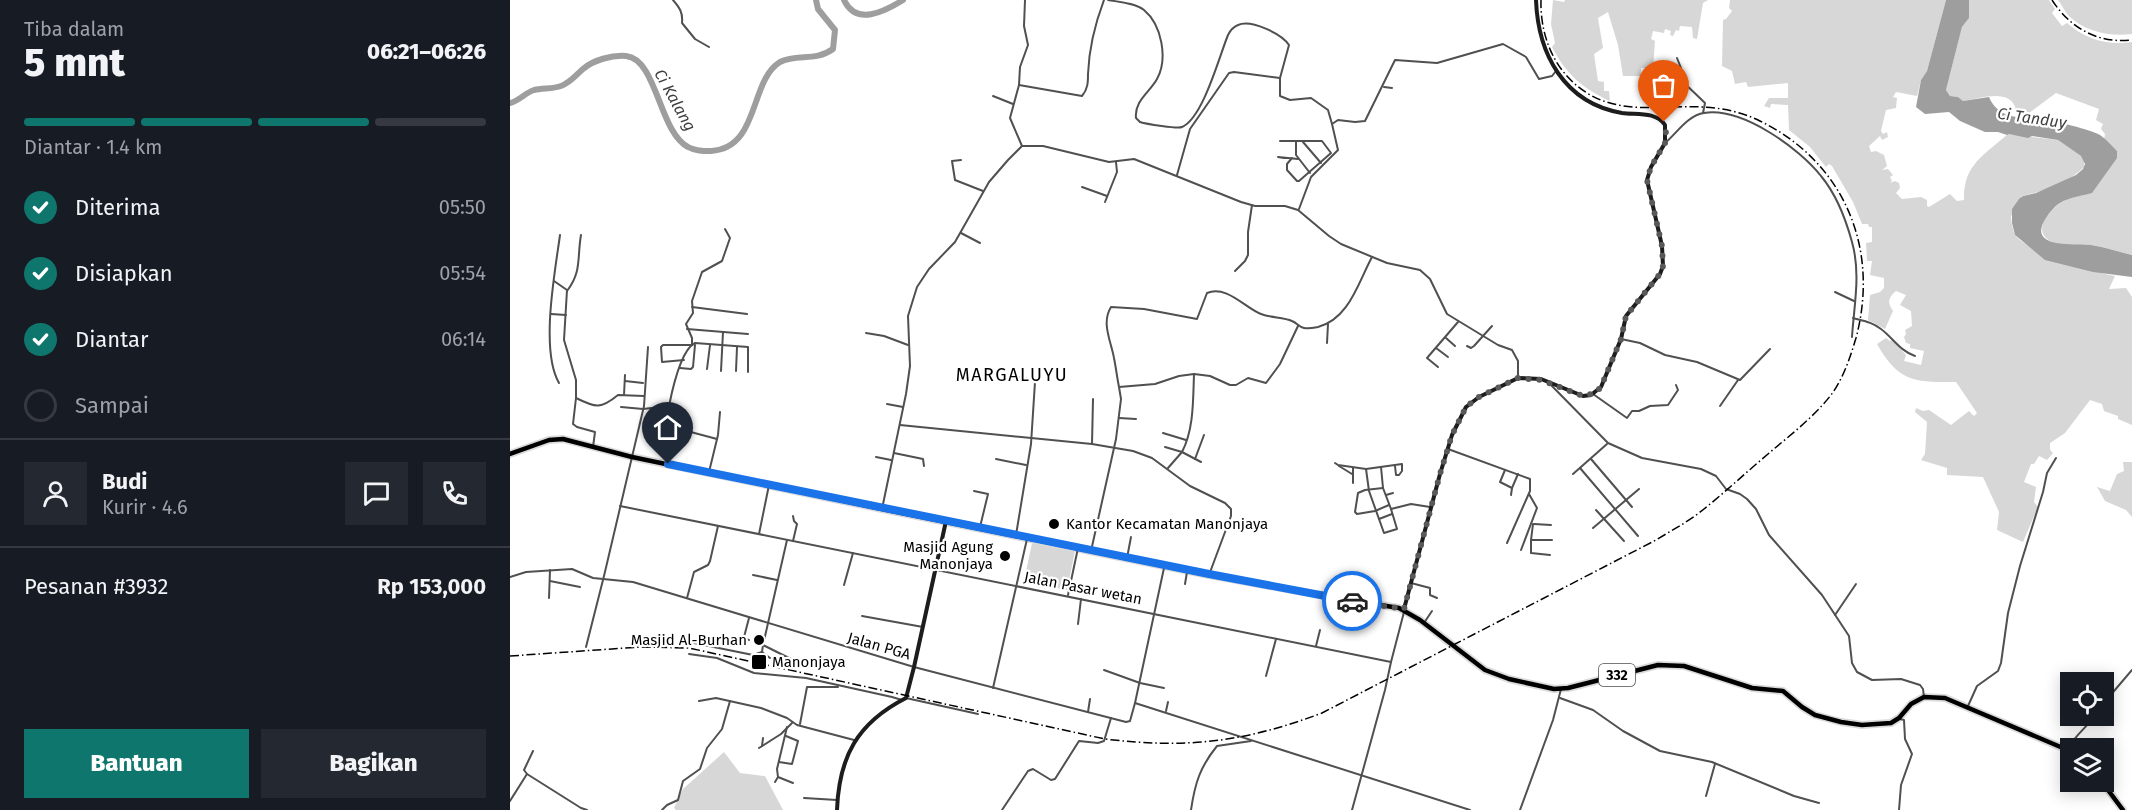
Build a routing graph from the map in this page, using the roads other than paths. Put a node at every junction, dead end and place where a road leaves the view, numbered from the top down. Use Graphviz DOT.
graph roads {
  1 [pos="673,0"];
  2 [pos="1025,0"];
  3 [pos="1106,0"];
  4 [pos="1536,0"];
  5 [pos="709,47"];
  6 [pos="1677,58"];
  7 [pos="1556,71"];
  8 [pos="1280,78"];
  9 [pos="1019,85"];
  10 [pos="1383,87"];
  11 [pos="1392,88"];
  12 [pos="993,96"];
  13 [pos="1013,104"];
  14 [pos="1703,113"];
  15 [pos="1187,124"];
  16 [pos="1332,124"];
  17 [pos="1190,129"];
  18 [pos="1280,141"];
  19 [pos="1296,141"];
  20 [pos="1302,141"];
  21 [pos="1665,143"];
  22 [pos="1022,146"];
  23 [pos="1284,158"];
  24 [pos="1292,158"];
  25 [pos="1298,159"];
  26 [pos="961,160"];
  27 [pos="1116,162"];
  28 [pos="1321,163"];
  29 [pos="1310,172"];
  30 [pos="1177,175"];
  31 [pos="1311,177"];
  32 [pos="1082,187"];
  33 [pos="983,191"];
  34 [pos="1107,196"];
  35 [pos="1105,202"];
  36 [pos="1252,205"];
  37 [pos="1298,210"];
  38 [pos="725,229"];
  39 [pos="961,233"];
  40 [pos="560,234"];
  41 [pos="581,235"];
  42 [pos="980,243"];
  43 [pos="1372,257"];
  44 [pos="1235,271"];
  45 [pos="554,281"];
  46 [pos="567,291"];
  47 [pos="1835,292"];
  48 [pos="1855,301"];
  49 [pos="692,307"];
  50 [pos="551,314"];
  51 [pos="747,314"];
  52 [pos="566,315"];
  53 [pos="1853,318"];
  54 [pos="1458,322"];
  55 [pos="1329,324"];
  56 [pos="1298,325"];
  57 [pos="1492,326"];
  58 [pos="687,329"];
  59 [pos="723,332"];
  60 [pos="866,333"];
  61 [pos="748,334"];
  62 [pos="1482,336"];
  63 [pos="1852,337"];
  64 [pos="1446,338"];
  65 [pos="1621,339"];
  66 [pos="1327,343"];
  67 [pos="693,344"];
  68 [pos="710,344"];
  69 [pos="722,345"];
  70 [pos="908,345"];
  71 [pos="1455,345"];
  72 [pos="737,346"];
  73 [pos="1467,346"];
  74 [pos="648,347"];
  75 [pos="1436,348"];
  76 [pos="1770,349"];
  77 [pos="1915,356"];
  78 [pos="1448,357"];
  79 [pos="684,360"];
  80 [pos="1438,367"];
  81 [pos="680,368"];
  82 [pos="707,369"];
  83 [pos="721,371"];
  84 [pos="736,371"];
  85 [pos="748,372"];
  86 [pos="1194,374"];
  87 [pos="625,375"];
  88 [pos="1019,377"];
  89 [pos="1518,378"];
  90 [pos="1738,380"];
  91 [pos="625,381"];
  92 [pos="559,383"];
  93 [pos="644,383"];
  94 [pos="1549,383"];
  95 [pos="1676,385"];
  96 [pos="1119,387"];
  97 [pos="1593,394"];
  98 [pos="624,395"];
  99 [pos="645,396"];
  100 [pos="576,398"];
  101 [pos="1093,399"];
  102 [pos="887,404"];
  103 [pos="669,406"];
  104 [pos="1719,406"];
  105 [pos="621,407"];
  106 [pos="903,407"];
  107 [pos="643,409"];
  108 [pos="720,412"];
  109 [pos="1119,418"];
  110 [pos="1136,419"];
  111 [pos="899,424"];
  112 [pos="1163,433"];
  113 [pos="1204,435"];
  114 [pos="1031,437"];
  115 [pos="717,439"];
  116 [pos="1186,440"];
  117 [pos="1608,443"];
  118 [pos="1092,444"];
  119 [pos="593,447"];
  120 [pos="1113,447"];
  121 [pos="1165,447"];
  122 [pos="1448,449"];
  123 [pos="894,453"];
  124 [pos="1182,453"];
  125 [pos="510,454"];
  126 [pos="632,457"];
  127 [pos="876,457"];
  128 [pos="2056,458"];
  129 [pos="996,459"];
  130 [pos="1195,459"];
  131 [pos="1591,459"];
  132 [pos="892,461"];
  133 [pos="1201,462"];
  134 [pos="1027,465"];
  135 [pos="924,466"];
  136 [pos="1395,466"];
  137 [pos="1381,467"];
  138 [pos="1168,468"];
  139 [pos="1353,468"];
  140 [pos="1580,468"];
  141 [pos="1366,469"];
  142 [pos="1505,470"];
  143 [pos="709,472"];
  144 [pos="1352,474"];
  145 [pos="1518,474"];
  146 [pos="1573,474"];
  147 [pos="1353,483"];
  148 [pos="769,485"];
  149 [pos="1383,488"];
  150 [pos="1512,488"];
  151 [pos="1639,489"];
  152 [pos="974,491"];
  153 [pos="1369,491"];
  154 [pos="1393,493"];
  155 [pos="1529,494"];
  156 [pos="1386,495"];
  157 [pos="1511,495"];
  158 [pos="1626,500"];
  159 [pos="1389,505"];
  160 [pos="620,506"];
  161 [pos="1431,507"];
  162 [pos="1632,507"];
  163 [pos="882,509"];
  164 [pos="1391,509"];
  165 [pos="1615,509"];
  166 [pos="1596,510"];
  167 [pos="1375,511"];
  168 [pos="1392,514"];
  169 [pos="793,516"];
  170 [pos="1378,519"];
  171 [pos="1604,519"];
  172 [pos="946,521"];
  173 [pos="1532,524"];
  174 [pos="1551,525"];
  175 [pos="718,526"];
  176 [pos="980,527"];
  177 [pos="1593,528"];
  178 [pos="759,534"];
  179 [pos="1016,535"];
  180 [pos="1638,536"];
  181 [pos="1028,537"];
  182 [pos="1131,537"];
  183 [pos="786,540"];
  184 [pos="1531,540"];
  185 [pos="1552,540"];
  186 [pos="793,541"];
  187 [pos="1624,541"];
  188 [pos="1507,543"];
  189 [pos="1078,548"];
  190 [pos="1521,549"];
  191 [pos="1091,551"];
  192 [pos="853,554"];
  193 [pos="1550,555"];
  194 [pos="1127,558"];
  195 [pos="1165,565"];
  196 [pos="1188,569"];
  197 [pos="550,570"];
  198 [pos="935,570"];
  199 [pos="1209,574"];
  200 [pos="753,575"];
  201 [pos="510,577"];
  202 [pos="605,579"];
  203 [pos="778,580"];
  204 [pos="550,581"];
  205 [pos="1411,583"];
  206 [pos="1185,584"];
  207 [pos="1856,584"];
  208 [pos="844,585"];
  209 [pos="580,586"];
  210 [pos="1017,586"];
  211 [pos="1068,595"];
  212 [pos="549,598"];
  213 [pos="687,598"];
  214 [pos="1437,598"];
  215 [pos="1081,599"];
  216 [pos="1404,609"];
  217 [pos="1432,611"];
  218 [pos="1154,613"];
  219 [pos="862,615"];
  220 [pos="1835,615"];
  221 [pos="749,618"];
  222 [pos="1424,623"];
  223 [pos="768,624"];
  224 [pos="1078,624"];
  225 [pos="923,627"];
  226 [pos="1320,630"];
  227 [pos="1276,639"];
  228 [pos="749,640"];
  229 [pos="689,642"];
  230 [pos="764,645"];
  231 [pos="1316,646"];
  232 [pos="586,647"];
  233 [pos="762,652"];
  234 [pos="688,654"];
  235 [pos="770,658"];
  236 [pos="1391,662"];
  237 [pos="915,667"];
  238 [pos="813,668"];
  239 [pos="1104,670"];
  240 [pos="2132,670"];
  241 [pos="1266,676"];
  242 [pos="1140,683"];
  243 [pos="841,686"];
  244 [pos="993,688"];
  245 [pos="1164,688"];
  246 [pos="1561,689"];
  247 [pos="2114,692"];
  248 [pos="1924,697"];
  249 [pos="1560,698"];
  250 [pos="904,699"];
  251 [pos="1090,699"];
  252 [pos="699,701"];
  253 [pos="730,701"];
  254 [pos="1168,702"];
  255 [pos="1135,703"];
  256 [pos="1968,706"];
  257 [pos="1088,712"];
  258 [pos="1165,712"];
  259 [pos="978,714"];
  260 [pos="1111,718"];
  261 [pos="1899,718"];
  262 [pos="792,723"];
  263 [pos="800,726"];
  264 [pos="2087,726"];
  265 [pos="787,727"];
  266 [pos="786,736"];
  267 [pos="763,738"];
  268 [pos="2075,738"];
  269 [pos="854,740"];
  270 [pos="1253,740"];
  271 [pos="2060,747"];
  272 [pos="533,751"];
  273 [pos="779,762"];
  274 [pos="1715,764"];
  275 [pos="527,774"];
  276 [pos="1362,775"];
  277 [pos="778,777"];
  278 [pos="775,782"];
  279 [pos="793,783"];
  280 [pos="2110,792"];
  281 [pos="1706,796"];
  282 [pos="804,798"];
  283 [pos="837,800"];
  284 [pos="510,801"];
  285 [pos="1819,802"];
  286 [pos="587,810"];
  287 [pos="662,810"];
  288 [pos="837,810"];
  289 [pos="1002,810"];
  290 [pos="1191,810"];
  291 [pos="1352,810"];
  292 [pos="1470,810"];
  293 [pos="1520,810"];
  294 [pos="1899,810"];
  295 [pos="2123,810"];
  1 -- 5 [label="street"];
  2 -- 9 [label="street"];
  3 -- 9 [label="street"];
  3 -- 15 [label="street"];
  4 -- 7 [label="street"];
  6 -- 14 [label="street"];
  7 -- 10 [label="street"];
  7 -- 21 [label="street"];
  8 -- 15 [label="street"];
  8 -- 16 [label="street"];
  8 -- 17 [label="street"];
  9 -- 13 [label="street"];
  10 -- 11 [label="street"];
  10 -- 16 [label="street"];
  12 -- 13 [label="street"];
  13 -- 22 [label="street"];
  14 -- 21 [label="street"];
  14 -- 48 [label="street"];
  15 -- 17 [label="street"];
  16 -- 31 [label="street"];
  17 -- 30 [label="street"];
  18 -- 19 [label="street"];
  19 -- 20 [label="street"];
  19 -- 25 [label="street"];
  20 -- 28 [label="street"];
  20 -- 28 [label="street"];
  21 -- 65 [label="street"];
  22 -- 27 [label="street"];
  22 -- 33 [label="street"];
  23 -- 24 [label="street"];
  24 -- 25 [label="street"];
  24 -- 29 [label="street"];
  25 -- 29 [label="street"];
  26 -- 33 [label="street"];
  27 -- 30 [label="street"];
  27 -- 34 [label="street"];
  28 -- 29 [label="street"];
  29 -- 31 [label="street"];
  30 -- 36 [label="street"];
  31 -- 37 [label="street"];
  32 -- 34 [label="street"];
  33 -- 39 [label="street"];
  34 -- 35 [label="street"];
  36 -- 37 [label="street"];
  36 -- 44 [label="street"];
  37 -- 43 [label="street"];
  38 -- 49 [label="street"];
  39 -- 42 [label="street"];
  39 -- 70 [label="street"];
  40 -- 45 [label="street"];
  41 -- 46 [label="street"];
  43 -- 54 [label="street"];
  43 -- 55 [label="street"];
  45 -- 46 [label="street"];
  45 -- 50 [label="street"];
  46 -- 52 [label="street"];
  47 -- 48 [label="street"];
  48 -- 53 [label="street"];
  49 -- 51 [label="street"];
  49 -- 58 [label="street"];
  50 -- 52 [label="street"];
  50 -- 92 [label="street"];
  52 -- 100 [label="street"];
  53 -- 63 [label="street"];
  53 -- 77 [label="street"];
  54 -- 62 [label="street"];
  54 -- 64 [label="street"];
  55 -- 56 [label="street"];
  55 -- 66 [label="street"];
  56 -- 86 [label="street"];
  56 -- 96 [label="street"];
  57 -- 62 [label="street"];
  58 -- 59 [label="street"];
  58 -- 67 [label="street"];
  59 -- 61 [label="street"];
  59 -- 69 [label="street"];
  60 -- 70 [label="street"];
  62 -- 73 [label="street"];
  62 -- 89 [label="street"];
  64 -- 71 [label="street"];
  64 -- 75 [label="street"];
  65 -- 90 [label="street"];
  65 -- 97 [label="street"];
  67 -- 68 [label="street"];
  67 -- 79 [label="street"];
  67 -- 79 [label="street"];
  67 -- 81 [label="street"];
  68 -- 69 [label="street"];
  68 -- 82 [label="street"];
  69 -- 72 [label="street"];
  69 -- 83 [label="street"];
  70 -- 106 [label="street"];
  72 -- 84 [label="street"];
  72 -- 85 [label="street"];
  74 -- 93 [label="street"];
  75 -- 78 [label="street"];
  75 -- 80 [label="street"];
  76 -- 90 [label="street"];
  79 -- 81 [label="street"];
  81 -- 103 [label="street"];
  86 -- 96 [label="street"];
  86 -- 116 [label="street"];
  87 -- 91 [label="street"];
  88 -- 114 [label="street"];
  89 -- 94 [label="street"];
  89 -- 122 [label="street"];
  90 -- 104 [label="street"];
  91 -- 93 [label="street"];
  91 -- 98 [label="street"];
  93 -- 99 [label="street"];
  94 -- 97 [label="street"];
  94 -- 117 [label="street"];
  95 -- 97 [label="street"];
  96 -- 109 [label="street"];
  98 -- 99 [label="street"];
  98 -- 100 [label="street"];
  99 -- 107 [label="street"];
  100 -- 119 [label="street"];
  101 -- 118 [label="street"];
  102 -- 106 [label="street"];
  103 -- 107 [label="street"];
  103 -- 115 [label="street"];
  105 -- 107 [label="street"];
  106 -- 111 [label="street"];
  107 -- 126 [label="street"];
  108 -- 115 [label="street"];
  109 -- 110 [label="street"];
  109 -- 120 [label="street"];
  111 -- 114 [label="street"];
  111 -- 123 [label="street"];
  112 -- 116 [label="street"];
  113 -- 130 [label="street"];
  114 -- 118 [label="street"];
  114 -- 134 [label="street"];
  115 -- 143 [label="street"];
  116 -- 124 [label="street"];
  117 -- 131 [label="street"];
  117 -- 220 [label="street"];
  118 -- 120 [label="street"];
  119 -- 125 [label="main road"];
  119 -- 126 [label="main road"];
  120 -- 138 [label="street"];
  120 -- 191 [label="street"];
  121 -- 124 [label="street"];
  122 -- 142 [label="street"];
  122 -- 161 [label="street"];
  123 -- 132 [label="street"];
  123 -- 135 [label="street"];
  124 -- 130 [label="street"];
  124 -- 138 [label="street"];
  126 -- 143 [label="main road"];
  126 -- 160 [label="street"];
  127 -- 132 [label="street"];
  128 -- 256 [label="street"];
  129 -- 134 [label="street"];
  130 -- 133 [label="street"];
  131 -- 140 [label="street"];
  131 -- 158 [label="street"];
  132 -- 163 [label="street"];
  134 -- 179 [label="street"];
  136 -- 137 [label="street"];
  137 -- 141 [label="street"];
  137 -- 149 [label="street"];
  138 -- 199 [label="street"];
  139 -- 141 [label="street"];
  139 -- 144 [label="street"];
  139 -- 144 [label="street"];
  140 -- 146 [label="street"];
  140 -- 165 [label="street"];
  141 -- 153 [label="street"];
  142 -- 145 [label="street"];
  142 -- 150 [label="street"];
  143 -- 148 [label="main road"];
  144 -- 147 [label="street"];
  145 -- 150 [label="street"];
  145 -- 155 [label="street"];
  148 -- 163 [label="main road"];
  148 -- 178 [label="street"];
  149 -- 153 [label="street"];
  149 -- 156 [label="street"];
  150 -- 157 [label="street"];
  151 -- 158 [label="street"];
  152 -- 176 [label="street"];
  153 -- 167 [label="street"];
  153 -- 167 [label="street"];
  154 -- 156 [label="street"];
  155 -- 173 [label="street"];
  155 -- 188 [label="street"];
  156 -- 159 [label="street"];
  158 -- 162 [label="street"];
  158 -- 165 [label="street"];
  159 -- 164 [label="street"];
  159 -- 167 [label="street"];
  160 -- 175 [label="street, Jalan Pasar wetan"];
  160 -- 202 [label="street"];
  161 -- 164 [label="street"];
  161 -- 205 [label="street"];
  163 -- 172 [label="main road"];
  164 -- 168 [label="street"];
  165 -- 171 [label="street"];
  165 -- 180 [label="street"];
  166 -- 171 [label="street"];
  167 -- 170 [label="street"];
  168 -- 170 [label="street"];
  168 -- 170 [label="street"];
  169 -- 186 [label="street"];
  171 -- 177 [label="street"];
  171 -- 187 [label="street"];
  172 -- 176 [label="main road"];
  172 -- 198 [label="street"];
  173 -- 174 [label="street"];
  173 -- 184 [label="street"];
  173 -- 190 [label="street"];
  175 -- 178 [label="street, Jalan Pasar wetan"];
  175 -- 213 [label="street"];
  176 -- 179 [label="main road"];
  178 -- 183 [label="street, Jalan Pasar wetan"];
  179 -- 181 [label="main road"];
  181 -- 189 [label="main road"];
  181 -- 210 [label="street"];
  182 -- 194 [label="street"];
  183 -- 186 [label="street, Jalan Pasar wetan"];
  183 -- 203 [label="street"];
  184 -- 185 [label="street"];
  184 -- 193 [label="street"];
  186 -- 192 [label="street, Jalan Pasar wetan"];
  189 -- 191 [label="main road"];
  189 -- 211 [label="street"];
  191 -- 194 [label="main road"];
  192 -- 198 [label="street, Jalan Pasar wetan"];
  192 -- 208 [label="street"];
  194 -- 195 [label="main road"];
  195 -- 196 [label="main road"];
  195 -- 218 [label="street"];
  196 -- 199 [label="main road"];
  196 -- 206 [label="street"];
  197 -- 201 [label="street, Jalan PGA"];
  197 -- 202 [label="street, Jalan PGA"];
  197 -- 204 [label="street"];
  198 -- 210 [label="street, Jalan Pasar wetan"];
  198 -- 225 [label="street"];
  199 -- 216 [label="main road"];
  200 -- 203 [label="street"];
  202 -- 213 [label="street, Jalan PGA"];
  202 -- 232 [label="street"];
  203 -- 223 [label="street"];
  204 -- 209 [label="street"];
  204 -- 212 [label="street"];
  205 -- 214 [label="street"];
  205 -- 216 [label="street"];
  207 -- 220 [label="street"];
  210 -- 211 [label="street, Jalan Pasar wetan"];
  210 -- 244 [label="street"];
  211 -- 215 [label="street, Jalan Pasar wetan"];
  213 -- 221 [label="street, Jalan PGA"];
  215 -- 218 [label="street, Jalan Pasar wetan"];
  215 -- 224 [label="street"];
  216 -- 222 [label="main road, 332"];
  216 -- 236 [label="street"];
  217 -- 222 [label="street"];
  218 -- 227 [label="street, Jalan Pasar wetan"];
  218 -- 242 [label="street"];
  219 -- 225 [label="street"];
  220 -- 248 [label="street"];
  221 -- 223 [label="street, Jalan PGA"];
  221 -- 228 [label="street"];
  222 -- 246 [label="main road, 332"];
  223 -- 230 [label="street"];
  223 -- 237 [label="street, Jalan PGA"];
  225 -- 237 [label="street"];
  226 -- 231 [label="street"];
  227 -- 231 [label="street, Jalan Pasar wetan"];
  227 -- 241 [label="street"];
  229 -- 233 [label="street"];
  230 -- 233 [label="street"];
  230 -- 238 [label="street"];
  231 -- 236 [label="street, Jalan Pasar wetan"];
  233 -- 235 [label="street"];
  234 -- 243 [label="street"];
  236 -- 276 [label="street"];
  237 -- 244 [label="street, Jalan PGA"];
  237 -- 250 [label="street"];
  239 -- 242 [label="street"];
  240 -- 247 [label="street"];
  242 -- 245 [label="street"];
  242 -- 255 [label="street"];
  243 -- 250 [label="street"];
  243 -- 263 [label="street"];
  244 -- 257 [label="street, Jalan PGA"];
  246 -- 249 [label="street"];
  246 -- 261 [label="main road, 332"];
  248 -- 256 [label="main road"];
  248 -- 261 [label="main road, 332"];
  249 -- 274 [label="street"];
  249 -- 293 [label="street"];
  250 -- 259 [label="street"];
  250 -- 269 [label="street"];
  251 -- 257 [label="street"];
  252 -- 253 [label="street"];
  253 -- 262 [label="street"];
  253 -- 287 [label="street"];
  254 -- 258 [label="street"];
  255 -- 258 [label="street"];
  255 -- 260 [label="street"];
  256 -- 271 [label="main road"];
  257 -- 260 [label="street, Jalan PGA"];
  258 -- 270 [label="street"];
  260 -- 289 [label="street"];
  261 -- 294 [label="street"];
  262 -- 263 [label="street"];
  262 -- 265 [label="street"];
  263 -- 269 [label="street"];
  264 -- 268 [label="street"];
  265 -- 266 [label="street"];
  265 -- 267 [label="street"];
  266 -- 273 [label="street"];
  266 -- 273 [label="street"];
  269 -- 283 [label="street"];
  270 -- 276 [label="street"];
  270 -- 290 [label="street"];
  272 -- 275 [label="street"];
  273 -- 277 [label="street"];
  274 -- 281 [label="street"];
  274 -- 285 [label="street"];
  275 -- 284 [label="street"];
  275 -- 286 [label="street"];
  276 -- 291 [label="street"];
  276 -- 292 [label="street"];
  277 -- 278 [label="street"];
  277 -- 279 [label="street"];
  280 -- 295 [label="main road"];
  282 -- 283 [label="street"];
  283 -- 288 [label="street"];
}
